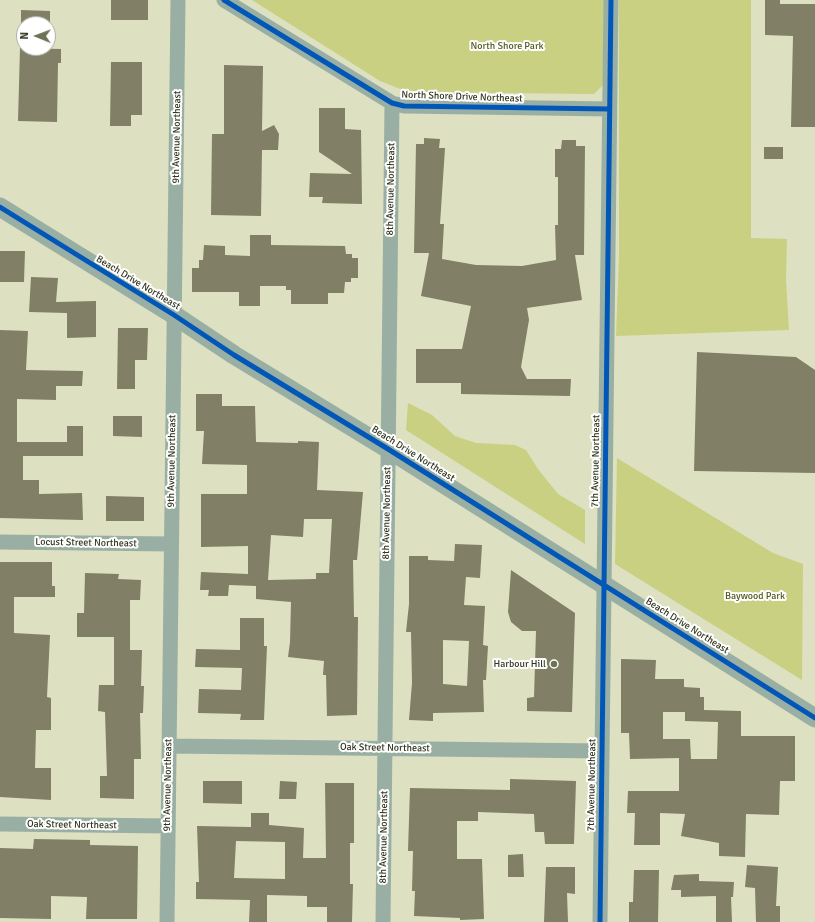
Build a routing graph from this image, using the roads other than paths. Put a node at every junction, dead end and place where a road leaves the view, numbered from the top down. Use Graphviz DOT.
graph roads {
  1 [pos="178,0"];
  2 [pos="224,0"];
  3 [pos="611,0"];
  4 [pos="392,103"];
  5 [pos="609,109"];
  6 [pos="0,207"];
  7 [pos="174,316"];
  8 [pos="388,449"];
  9 [pos="0,542"];
  10 [pos="172,544"];
  11 [pos="604,585"];
  12 [pos="815,718"];
  13 [pos="169,746"];
  14 [pos="385,748"];
  15 [pos="602,750"];
  16 [pos="0,824"];
  17 [pos="168,826"];
  18 [pos="167,922"];
  19 [pos="383,922"];
  20 [pos="600,922"];
  1 -- 7 [label="street, 9th Avenue Northeast"];
  2 -- 4 [label="street, North Shore Drive Northeast"];
  3 -- 5 [label="street, 7th Avenue Northeast"];
  4 -- 5 [label="street, North Shore Drive Northeast"];
  4 -- 8 [label="street, 8th Avenue Northeast"];
  5 -- 11 [label="street, 7th Avenue Northeast"];
  6 -- 7 [label="street, Beach Drive Northeast"];
  7 -- 8 [label="street, Beach Drive Northeast"];
  7 -- 10 [label="street, 9th Avenue Northeast"];
  8 -- 11 [label="street, Beach Drive Northeast"];
  8 -- 14 [label="street, 8th Avenue Northeast"];
  9 -- 10 [label="street, Locust Street Northeast"];
  10 -- 13 [label="street, 9th Avenue Northeast"];
  11 -- 12 [label="street, Beach Drive Northeast"];
  11 -- 15 [label="street, 7th Avenue Northeast"];
  13 -- 14 [label="street, Oak Street Northeast"];
  13 -- 17 [label="street, 9th Avenue Northeast"];
  14 -- 15 [label="street, Oak Street Northeast"];
  14 -- 19 [label="street, 8th Avenue Northeast"];
  15 -- 20 [label="street, 7th Avenue Northeast"];
  16 -- 17 [label="street, Oak Street Northeast"];
  17 -- 18 [label="street, 9th Avenue Northeast"];
}
